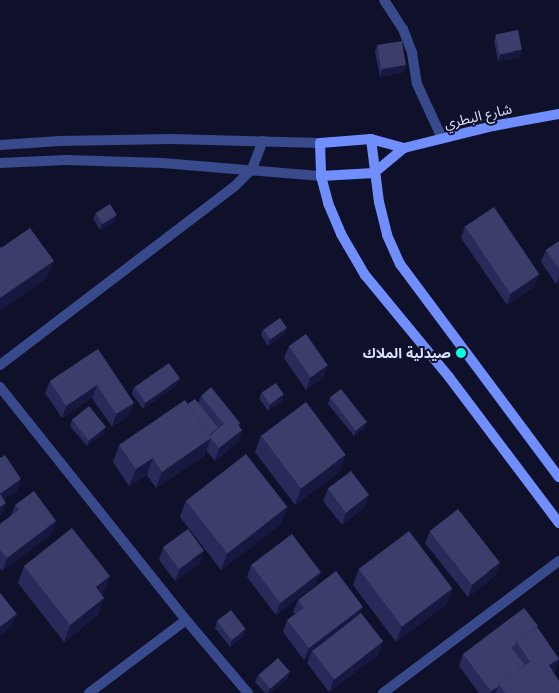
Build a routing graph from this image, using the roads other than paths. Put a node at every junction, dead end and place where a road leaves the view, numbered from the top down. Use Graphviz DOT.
graph roads {
  1 [pos="384,0"];
  2 [pos="559,114"];
  3 [pos="442,138"];
  4 [pos="371,139"];
  5 [pos="263,141"];
  6 [pos="320,143"];
  7 [pos="0,145"];
  8 [pos="404,148"];
  9 [pos="0,163"];
  10 [pos="252,169"];
  11 [pos="374,173"];
  12 [pos="321,176"];
  13 [pos="0,365"];
  14 [pos="0,388"];
  15 [pos="559,477"];
  16 [pos="559,523"];
  17 [pos="559,561"];
  18 [pos="186,620"];
  19 [pos="89,693"];
  20 [pos="248,693"];
  21 [pos="383,693"];
  1 -- 3 [label="street"];
  2 -- 3 [label="main road, شارع البطري"];
  3 -- 8 [label="main road, شارع البطري"];
  4 -- 6 [label="main road"];
  4 -- 8 [label="main road"];
  4 -- 11 [label="main road"];
  5 -- 6 [label="street"];
  5 -- 7 [label="street"];
  5 -- 10 [label="street"];
  6 -- 12 [label="main road"];
  8 -- 11 [label="main road"];
  9 -- 10 [label="street"];
  10 -- 12 [label="street"];
  10 -- 13 [label="street"];
  11 -- 12 [label="main road"];
  11 -- 15 [label="main road"];
  12 -- 16 [label="main road"];
  14 -- 18 [label="street"];
  17 -- 21 [label="street"];
  18 -- 19 [label="street"];
  18 -- 20 [label="street"];
}
